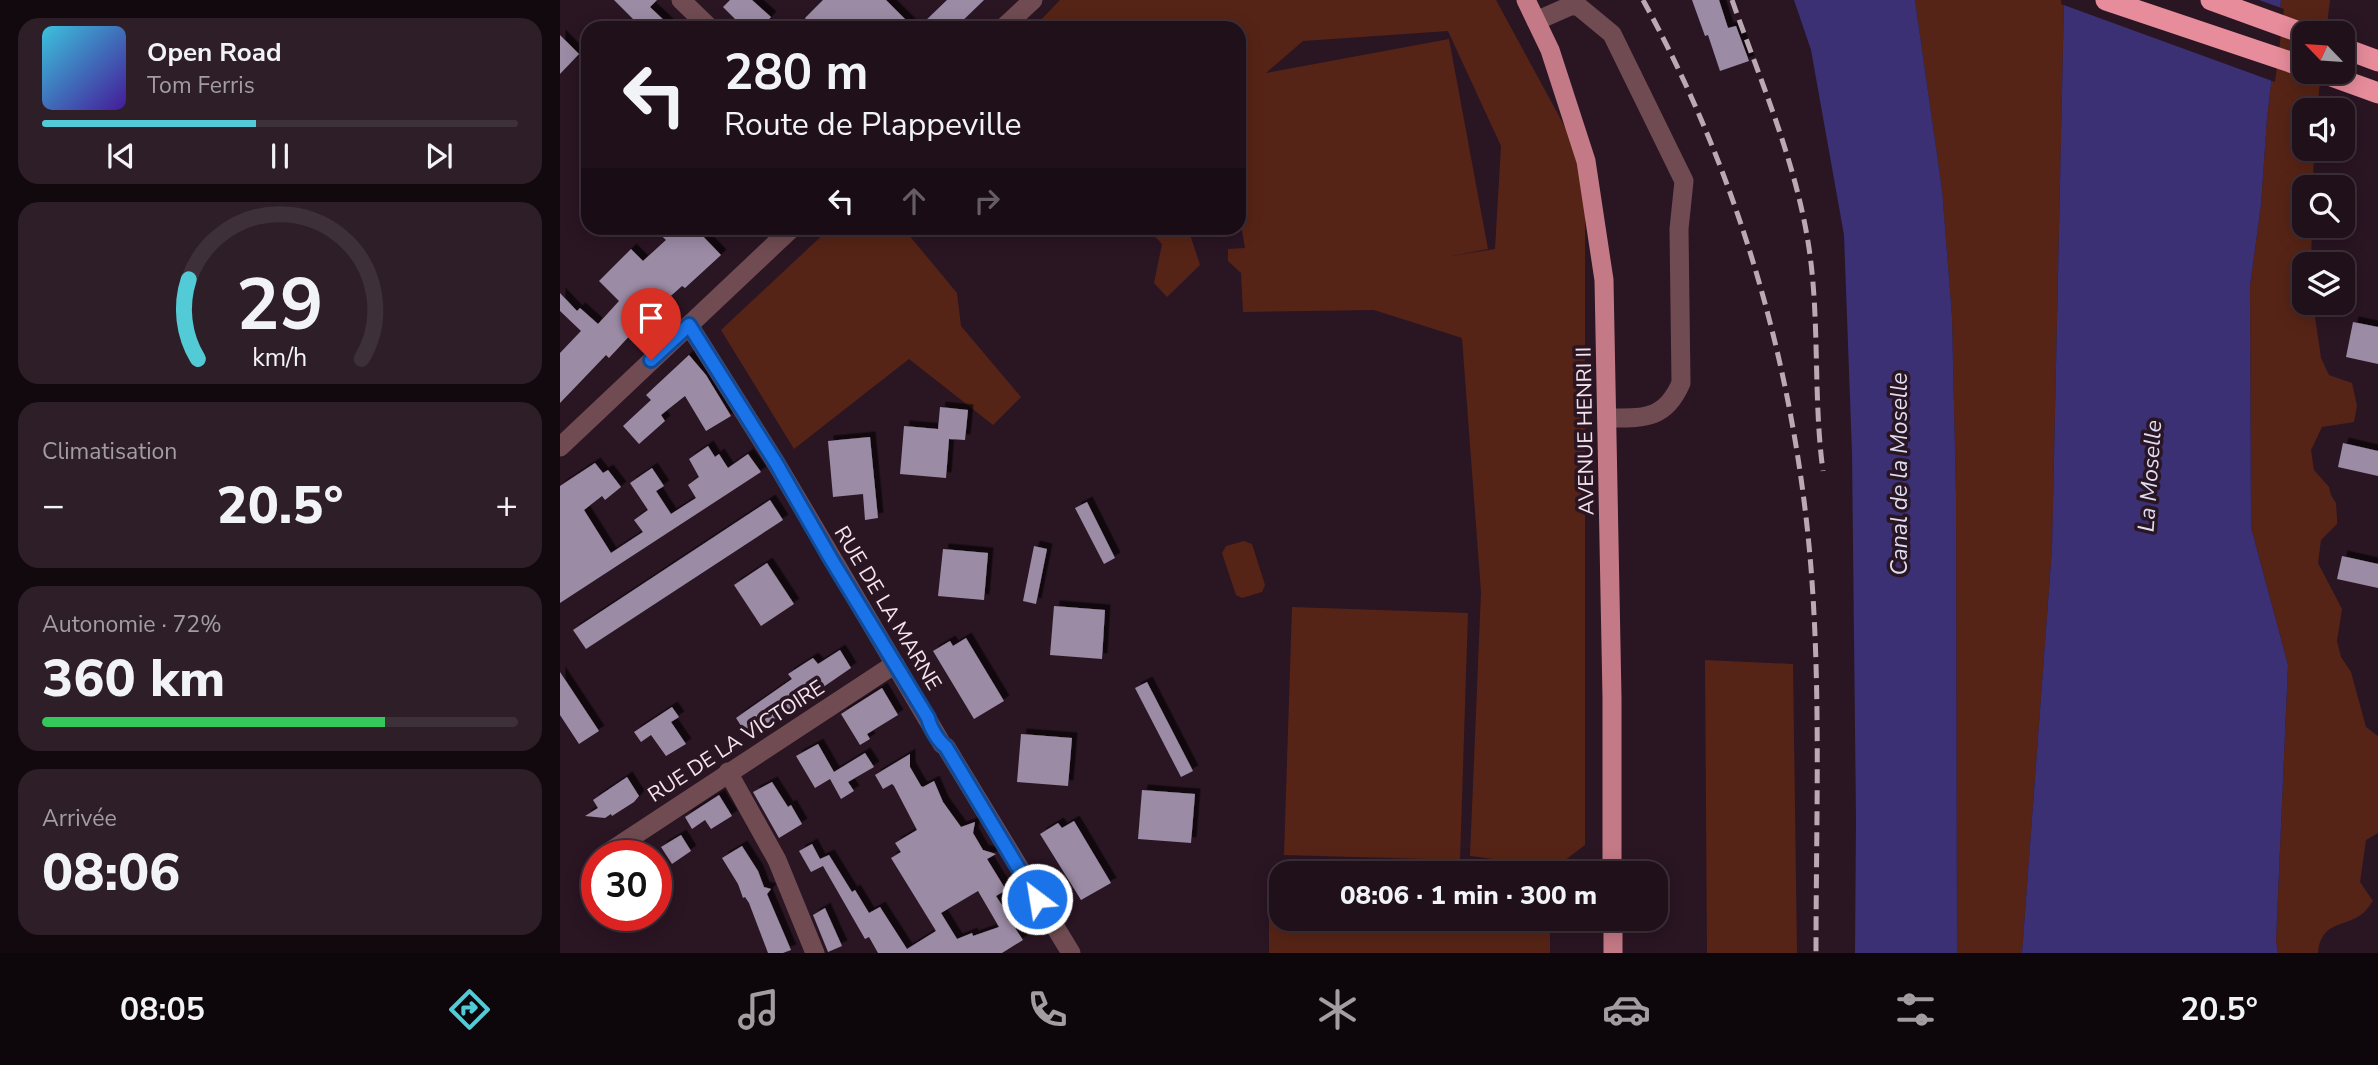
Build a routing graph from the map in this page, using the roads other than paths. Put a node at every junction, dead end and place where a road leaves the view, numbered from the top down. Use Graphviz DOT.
graph roads {
  1 [pos="681,0"];
  2 [pos="1033,0"];
  3 [pos="1526,0"];
  4 [pos="2106,0"];
  5 [pos="2211,0"];
  6 [pos="703,21"];
  7 [pos="1010,21"];
  8 [pos="1536,21"];
  9 [pos="2292,29"];
  10 [pos="2356,53"];
  11 [pos="2378,61"];
  12 [pos="2292,63"];
  13 [pos="2353,84"];
  14 [pos="2378,93"];
  15 [pos="785,235"];
  16 [pos="689,325"];
  17 [pos="1607,418"];
  18 [pos="560,447"];
  19 [pos="895,664"];
  20 [pos="728,772"];
  21 [pos="626,840"];
  22 [pos="1612,861"];
  23 [pos="1613,931"];
  24 [pos="1067,952"];
  25 [pos="815,953"];
  26 [pos="1613,953"];
  1 -- 6 [label="street"];
  2 -- 7 [label="street"];
  3 -- 8 [label="main road, AVENUE HENRI II"];
  4 -- 12 [label="highway"];
  5 -- 9 [label="highway"];
  8 -- 17 [label="main road, AVENUE HENRI II"];
  8 -- 17 [label="street"];
  10 -- 11 [label="highway"];
  13 -- 14 [label="highway"];
  15 -- 16 [label="street"];
  16 -- 18 [label="street"];
  16 -- 19 [label="street, RUE DE LA MARNE"];
  17 -- 22 [label="main road, AVENUE HENRI II"];
  19 -- 20 [label="street, RUE DE LA VICTOIRE"];
  19 -- 24 [label="street, RUE DE LA MARNE"];
  20 -- 21 [label="street, RUE DE LA VICTOIRE"];
  20 -- 25 [label="street"];
  23 -- 26 [label="main road"];
}
